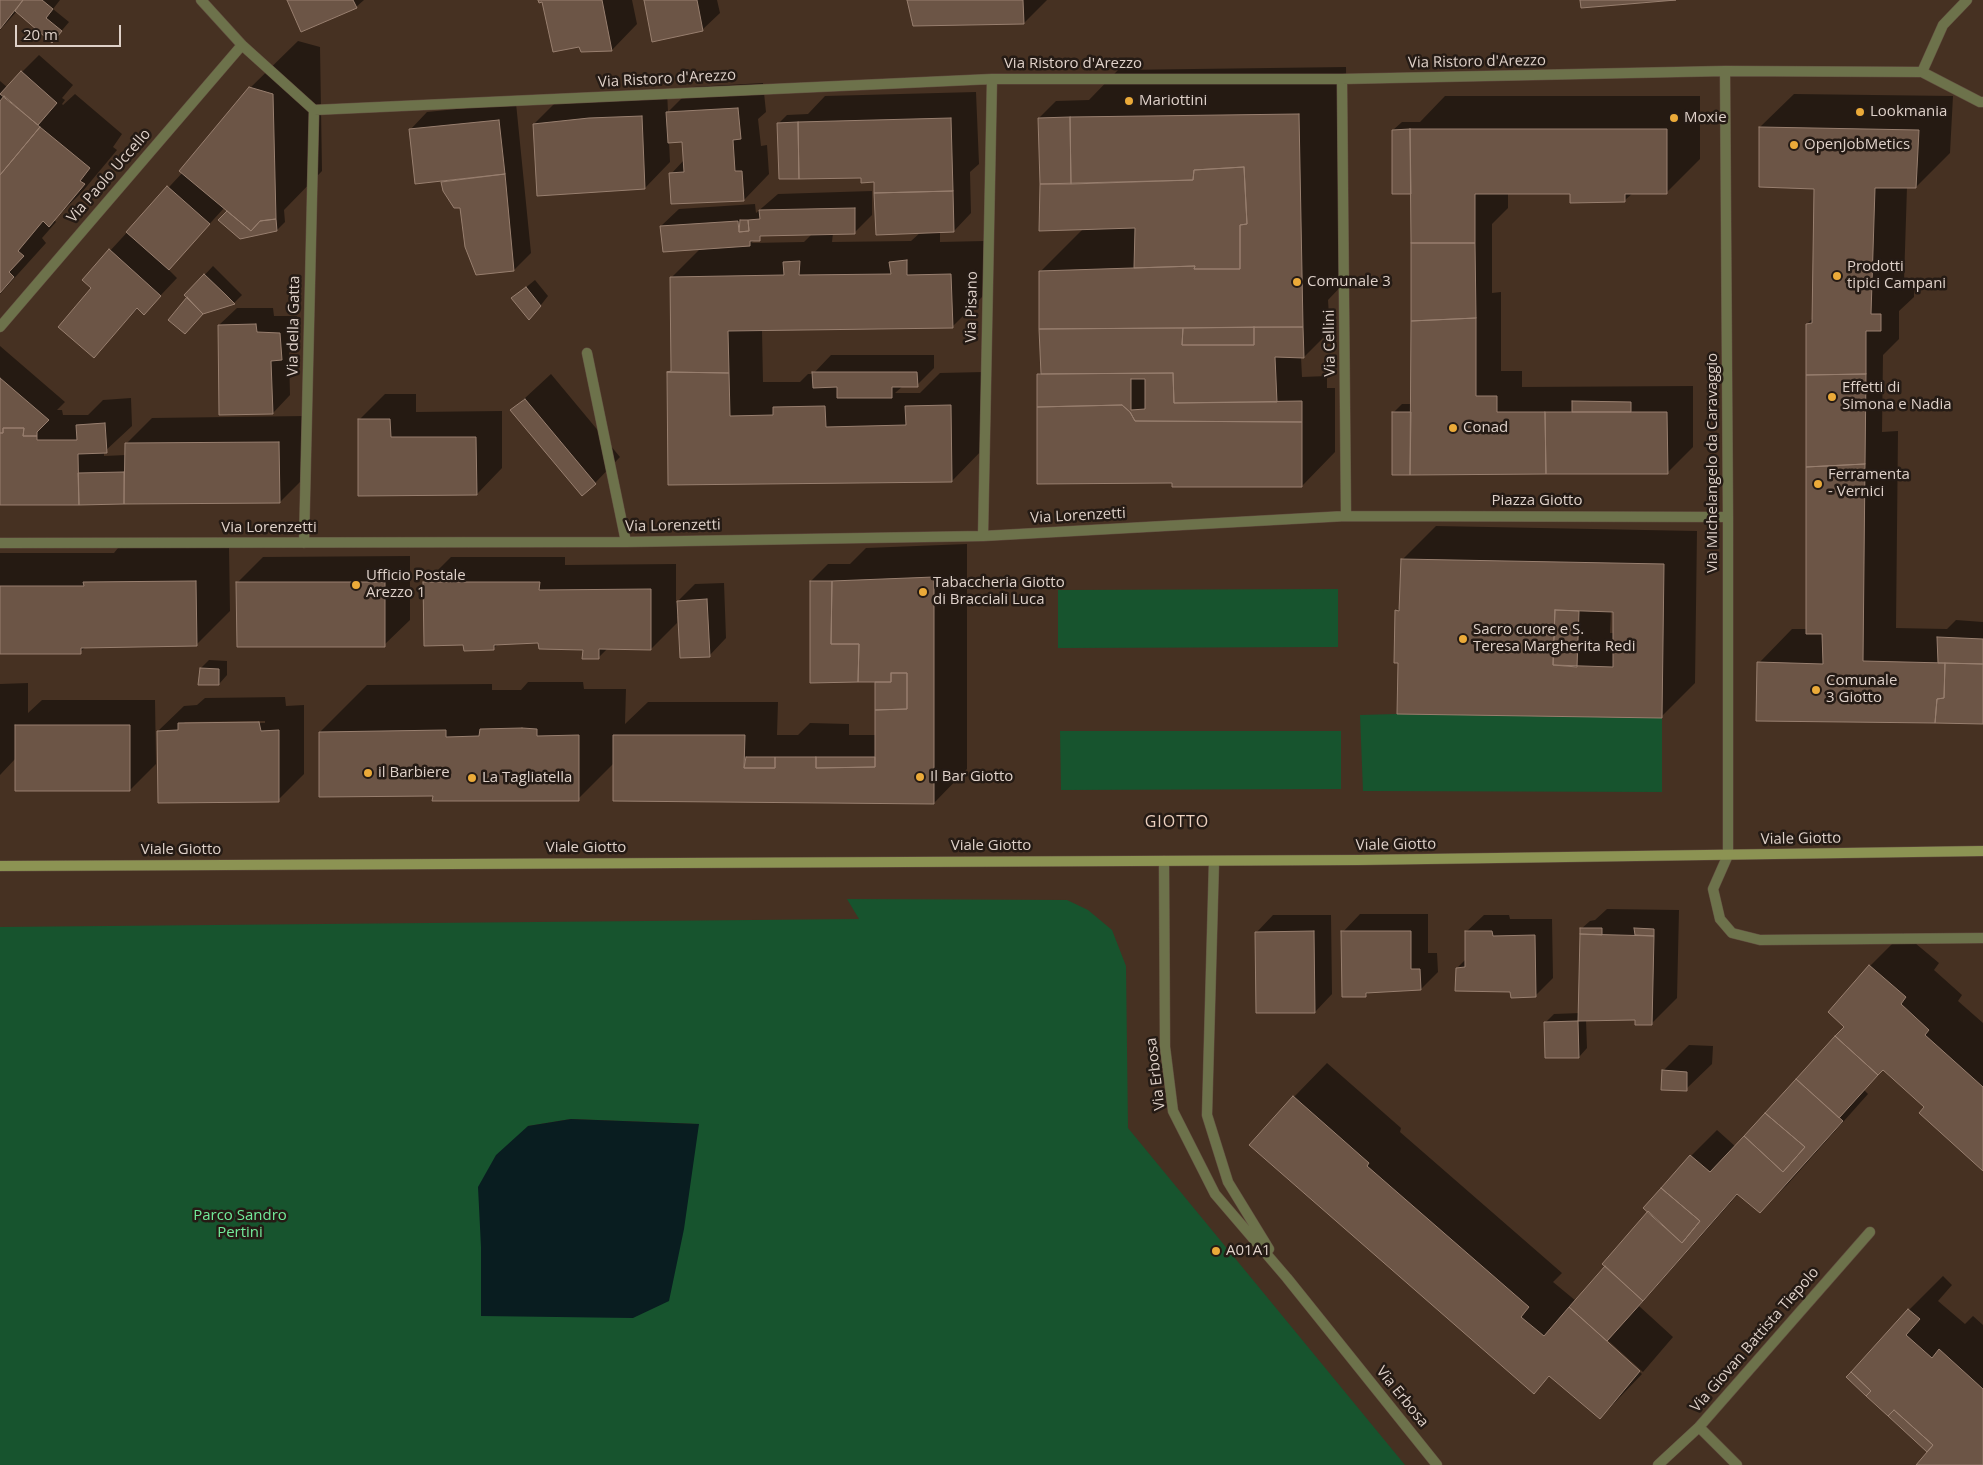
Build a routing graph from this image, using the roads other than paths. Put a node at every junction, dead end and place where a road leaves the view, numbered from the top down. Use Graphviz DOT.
graph roads {
  1 [pos="202,0"];
  2 [pos="1967,0"];
  3 [pos="242,45"];
  4 [pos="1725,72"];
  5 [pos="1922,72"];
  6 [pos="992,79"];
  7 [pos="1342,80"];
  8 [pos="1983,102"];
  9 [pos="314,110"];
  10 [pos="0,327"];
  11 [pos="587,353"];
  12 [pos="1346,516"];
  13 [pos="1728,516"];
  14 [pos="983,536"];
  15 [pos="626,542"];
  16 [pos="0,543"];
  17 [pos="304,543"];
  18 [pos="1983,851"];
  19 [pos="1728,855"];
  20 [pos="1214,860"];
  21 [pos="1164,861"];
  22 [pos="0,866"];
  23 [pos="1983,938"];
  24 [pos="1870,1232"];
  25 [pos="1287,1278"];
  26 [pos="1699,1427"];
  27 [pos="1437,1465"];
  28 [pos="1658,1465"];
  29 [pos="1737,1465"];
  1 -- 3 [label="street"];
  2 -- 5 [label="street"];
  3 -- 9 [label="street"];
  3 -- 10 [label="street, Via Paolo Uccello"];
  4 -- 5 [label="street, Via Ristoro d'Arezzo"];
  4 -- 7 [label="street, Via Ristoro d'Arezzo"];
  4 -- 13 [label="street, Via Michelangelo da Caravaggio"];
  5 -- 8 [label="street, Via Ristoro d'Arezzo"];
  6 -- 7 [label="street, Via Ristoro d'Arezzo"];
  6 -- 9 [label="street, Via Ristoro d'Arezzo"];
  6 -- 14 [label="street, Via Pisano"];
  7 -- 12 [label="street, Via Cellini"];
  9 -- 17 [label="street, Via della Gatta"];
  11 -- 15 [label="street"];
  12 -- 13 [label="street, Piazza Giotto"];
  12 -- 14 [label="street, Via Lorenzetti"];
  13 -- 19 [label="street, Via Michelangelo da Caravaggio"];
  14 -- 15 [label="street, Via Lorenzetti"];
  15 -- 17 [label="street, Via Lorenzetti"];
  16 -- 17 [label="street, Via Lorenzetti"];
  18 -- 19 [label="street, Viale Giotto"];
  19 -- 20 [label="street, Viale Giotto"];
  19 -- 23 [label="street"];
  20 -- 21 [label="street, Viale Giotto"];
  20 -- 25 [label="street, Via Erbosa"];
  21 -- 22 [label="street, Viale Giotto"];
  21 -- 25 [label="street, Via Erbosa"];
  24 -- 26 [label="street, Via Giovan Battista Tiepolo"];
  25 -- 27 [label="street, Via Erbosa"];
  26 -- 28 [label="street, Via Giovan Battista Tiepolo"];
  26 -- 29 [label="street"];
}
